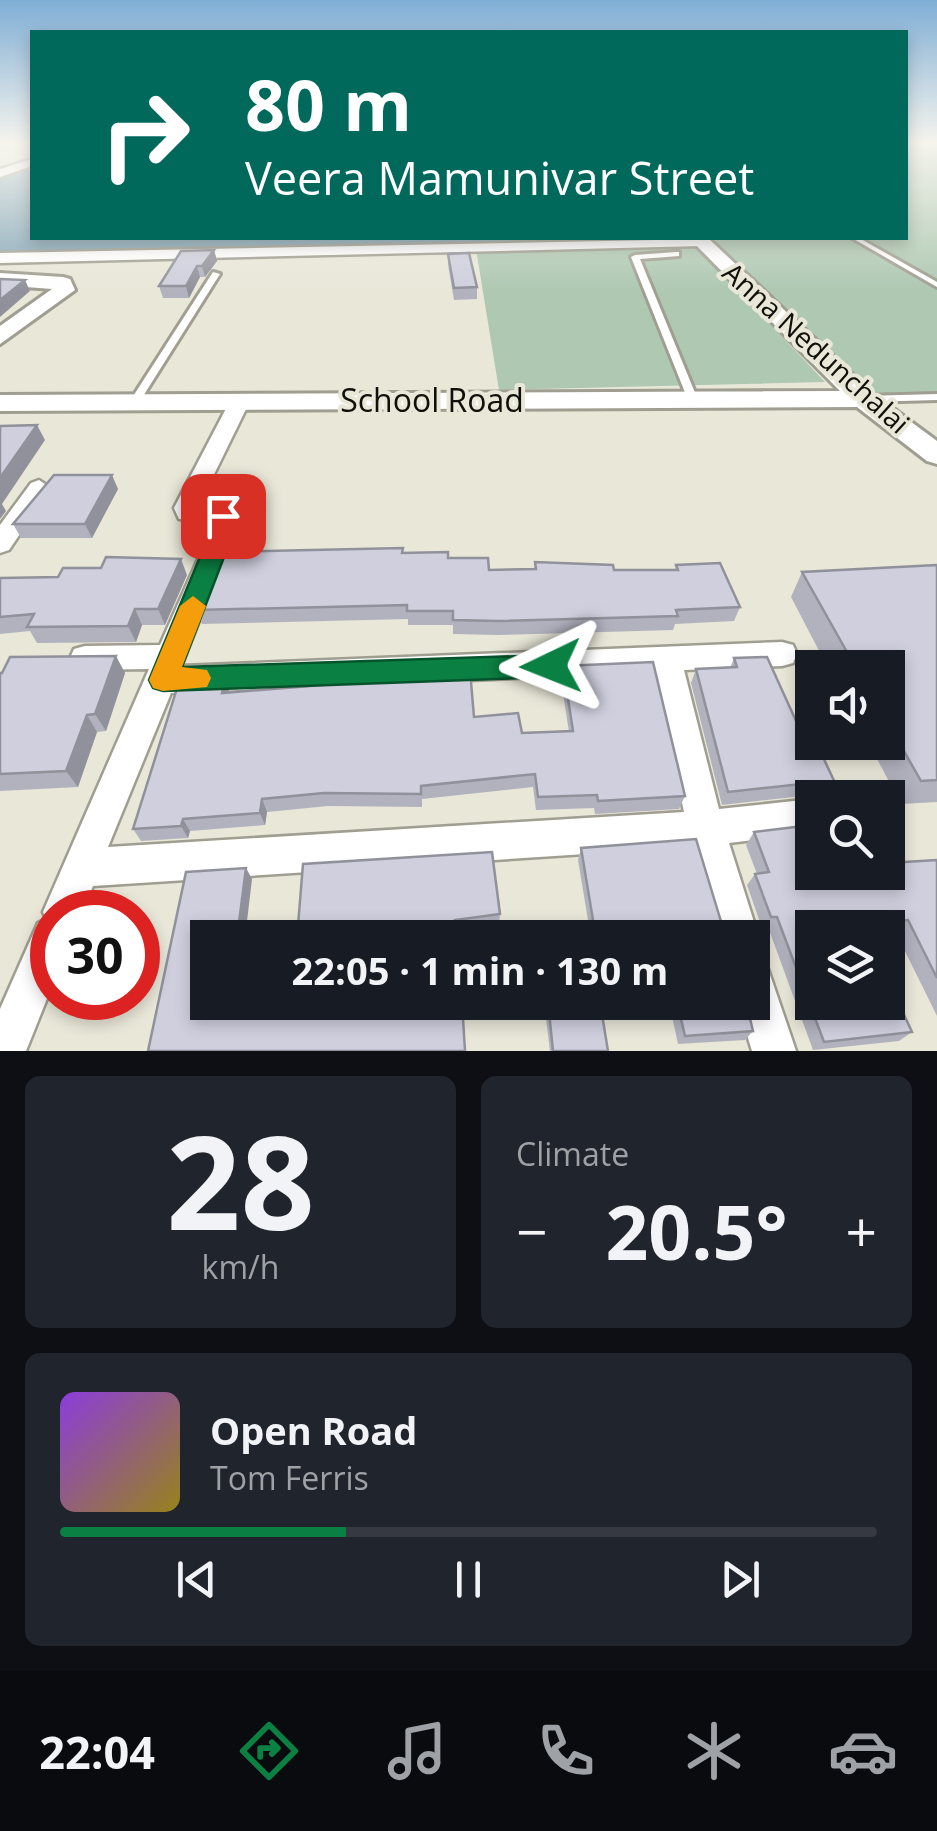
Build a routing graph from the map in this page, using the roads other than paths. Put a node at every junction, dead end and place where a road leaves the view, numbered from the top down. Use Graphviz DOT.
graph roads {
  1 [pos="699,240"];
  2 [pos="858,240"];
  3 [pos="676,254"];
  4 [pos="0,258"];
  5 [pos="216,274"];
  6 [pos="0,280"];
  7 [pos="937,285"];
  8 [pos="0,338"];
  9 [pos="937,396"];
  10 [pos="863,399"];
  11 [pos="693,400"];
  12 [pos="135,401"];
  13 [pos="0,402"];
  14 [pos="240,402"];
  15 [pos="937,456"];
  16 [pos="39,488"];
  17 [pos="0,544"];
  18 [pos="782,654"];
  19 [pos="58,658"];
  20 [pos="667,662"];
  21 [pos="168,668"];
  22 [pos="795,818"];
  23 [pos="706,828"];
  24 [pos="82,868"];
  25 [pos="72,890"];
  26 [pos="734,920"];
  27 [pos="30,989"];
  28 [pos="764,1020"];
  29 [pos="4,1051"];
  30 [pos="774,1051"];
  1 -- 4 [label="street"];
  1 -- 10 [label="street, Anna Nedunchalai"];
  2 -- 7 [label="lane"];
  3 -- 11 [label="lane"];
  5 -- 12 [label="lane"];
  6 -- 8 [label="street"];
  9 -- 10 [label="lane"];
  10 -- 11 [label="street, School Road"];
  10 -- 15 [label="street, Anna Nedunchalai"];
  11 -- 14 [label="street, School Road"];
  12 -- 13 [label="street, School Road"];
  12 -- 14 [label="street, School Road"];
  14 -- 21 [label="street"];
  16 -- 17 [label="street"];
  18 -- 20 [label="street"];
  19 -- 21 [label="street"];
  20 -- 21 [label="street"];
  20 -- 23 [label="street"];
  21 -- 24 [label="street"];
  22 -- 23 [label="street"];
  23 -- 24 [label="street"];
  23 -- 26 [label="street"];
  24 -- 25 [label="street"];
  27 -- 29 [label="street"];
  28 -- 30 [label="street"];
}
